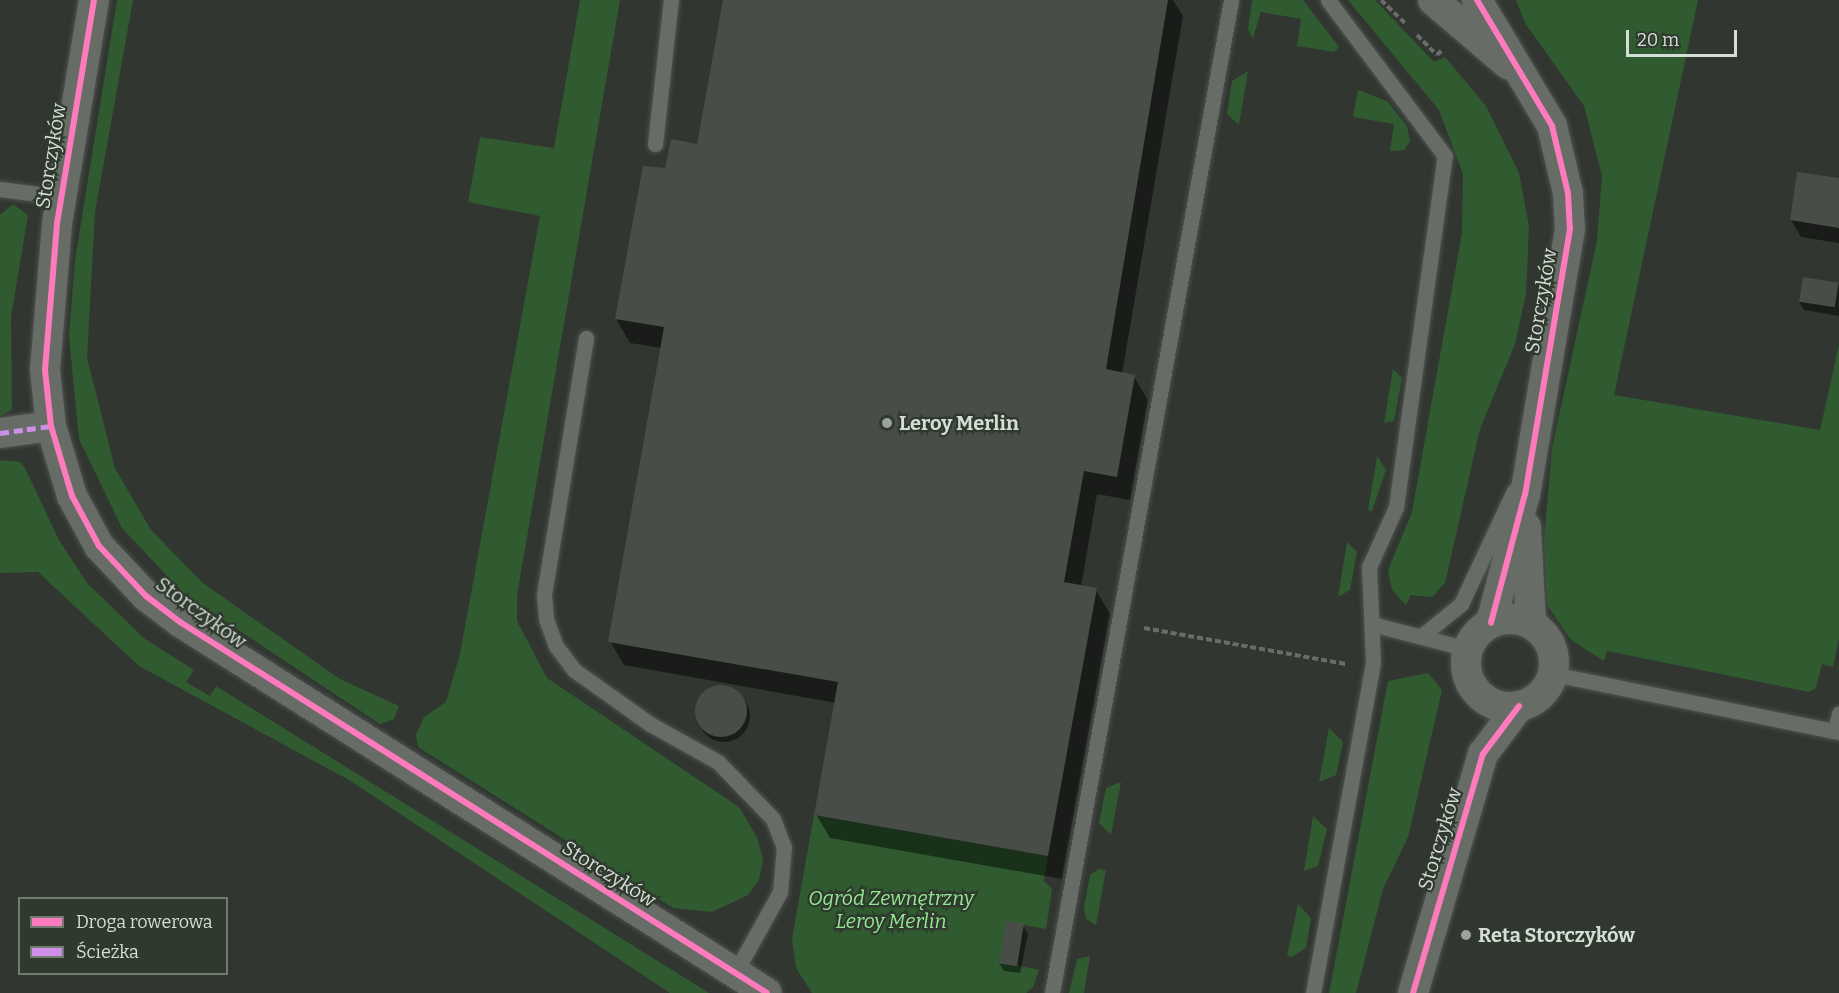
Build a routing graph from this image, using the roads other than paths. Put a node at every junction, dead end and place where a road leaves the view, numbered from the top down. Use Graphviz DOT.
graph roads {
  1 [pos="94,0"];
  2 [pos="671,0"];
  3 [pos="1232,0"];
  4 [pos="1328,0"];
  5 [pos="1433,0"];
  6 [pos="1478,0"];
  7 [pos="1505,0"];
  8 [pos="1510,50"];
  9 [pos="1526,79"];
  10 [pos="655,144"];
  11 [pos="0,189"];
  12 [pos="61,197"];
  13 [pos="586,338"];
  14 [pos="51,426"];
  15 [pos="0,433"];
  16 [pos="1529,459"];
  17 [pos="1525,494"];
  18 [pos="1491,623"];
  19 [pos="1372,624"];
  20 [pos="1531,624"];
  21 [pos="1424,634"];
  22 [pos="1468,649"];
  23 [pos="1553,674"];
  24 [pos="1480,694"];
  25 [pos="1519,705"];
  26 [pos="1839,713"];
  27 [pos="1837,732"];
  28 [pos="1483,754"];
  29 [pos="735,973"];
  30 [pos="767,993"];
  31 [pos="1052,993"];
  32 [pos="1313,993"];
  33 [pos="1413,993"];
  1 -- 12 [label="street, Storczyków"];
  2 -- 10 [label="lane"];
  3 -- 31 [label="lane"];
  4 -- 19 [label="lane"];
  5 -- 9 [label="street, Storczyków"];
  6 -- 8 [label="street, Storczyków"];
  7 -- 8 [label="street, Storczyków"];
  8 -- 9 [label="street, Storczyków"];
  9 -- 16 [label="street, Storczyków"];
  11 -- 12 [label="lane"];
  12 -- 14 [label="street, Storczyków"];
  13 -- 29 [label="lane"];
  14 -- 15 [label="street"];
  14 -- 29 [label="street, Storczyków"];
  16 -- 17 [label="street, Storczyków"];
  16 -- 21 [label="lane"];
  17 -- 18 [label="street, Storczyków"];
  17 -- 20 [label="street"];
  18 -- 20 [label="street"];
  18 -- 22 [label="street"];
  19 -- 21 [label="lane"];
  19 -- 32 [label="lane"];
  20 -- 23 [label="street"];
  21 -- 22 [label="lane"];
  22 -- 24 [label="street"];
  23 -- 25 [label="street"];
  23 -- 27 [label="lane"];
  24 -- 25 [label="street"];
  24 -- 28 [label="street"];
  25 -- 28 [label="street, Storczyków"];
  26 -- 27 [label="lane"];
  28 -- 33 [label="street, Storczyków"];
  29 -- 30 [label="street, Storczyków"];
}
